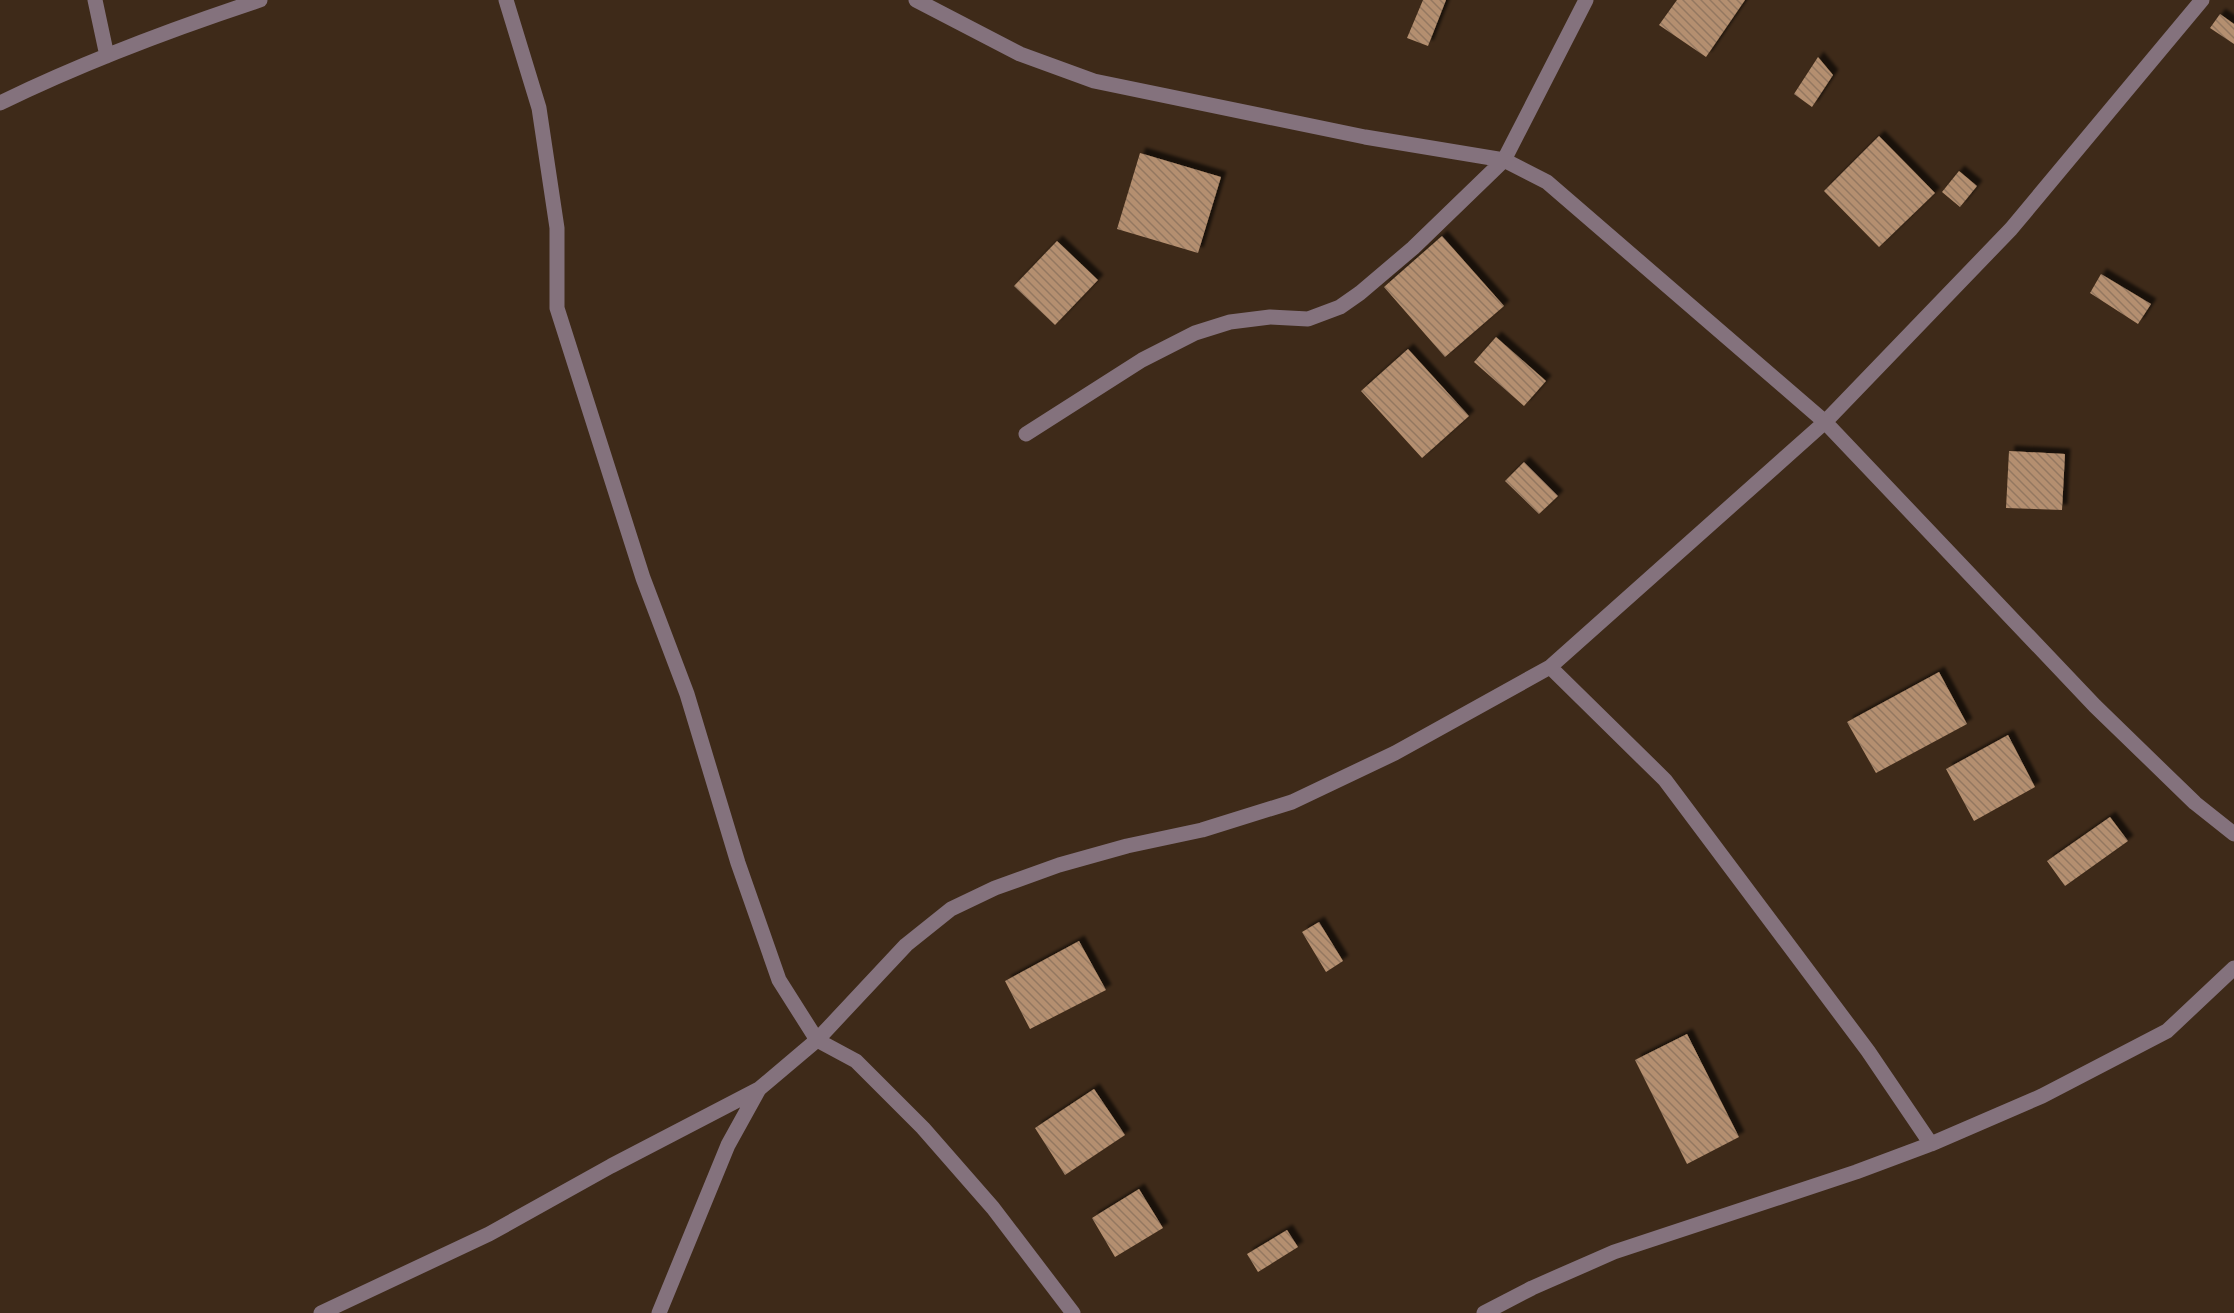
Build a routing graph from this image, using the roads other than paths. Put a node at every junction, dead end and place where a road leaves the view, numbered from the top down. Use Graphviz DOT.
graph roads {
  1 [pos="95,0"];
  2 [pos="260,0"];
  3 [pos="506,0"];
  4 [pos="916,0"];
  5 [pos="1586,0"];
  6 [pos="2202,0"];
  7 [pos="107,56"];
  8 [pos="0,103"];
  9 [pos="1504,160"];
  10 [pos="1825,422"];
  11 [pos="1026,434"];
  12 [pos="1550,667"];
  13 [pos="2234,834"];
  14 [pos="2234,968"];
  15 [pos="817,1040"];
  16 [pos="759,1089"];
  17 [pos="1931,1144"];
  18 [pos="321,1313"];
  19 [pos="659,1313"];
  20 [pos="1073,1313"];
  21 [pos="1484,1313"];
  1 -- 7 [label="street"];
  2 -- 7 [label="street"];
  3 -- 15 [label="street"];
  4 -- 9 [label="street"];
  5 -- 9 [label="street"];
  6 -- 10 [label="street"];
  7 -- 8 [label="street"];
  9 -- 10 [label="street"];
  9 -- 11 [label="street"];
  10 -- 12 [label="street"];
  10 -- 13 [label="street"];
  12 -- 15 [label="street"];
  12 -- 17 [label="street"];
  14 -- 17 [label="street"];
  15 -- 16 [label="street"];
  15 -- 20 [label="street"];
  16 -- 18 [label="street"];
  16 -- 19 [label="street"];
  17 -- 21 [label="street"];
}
